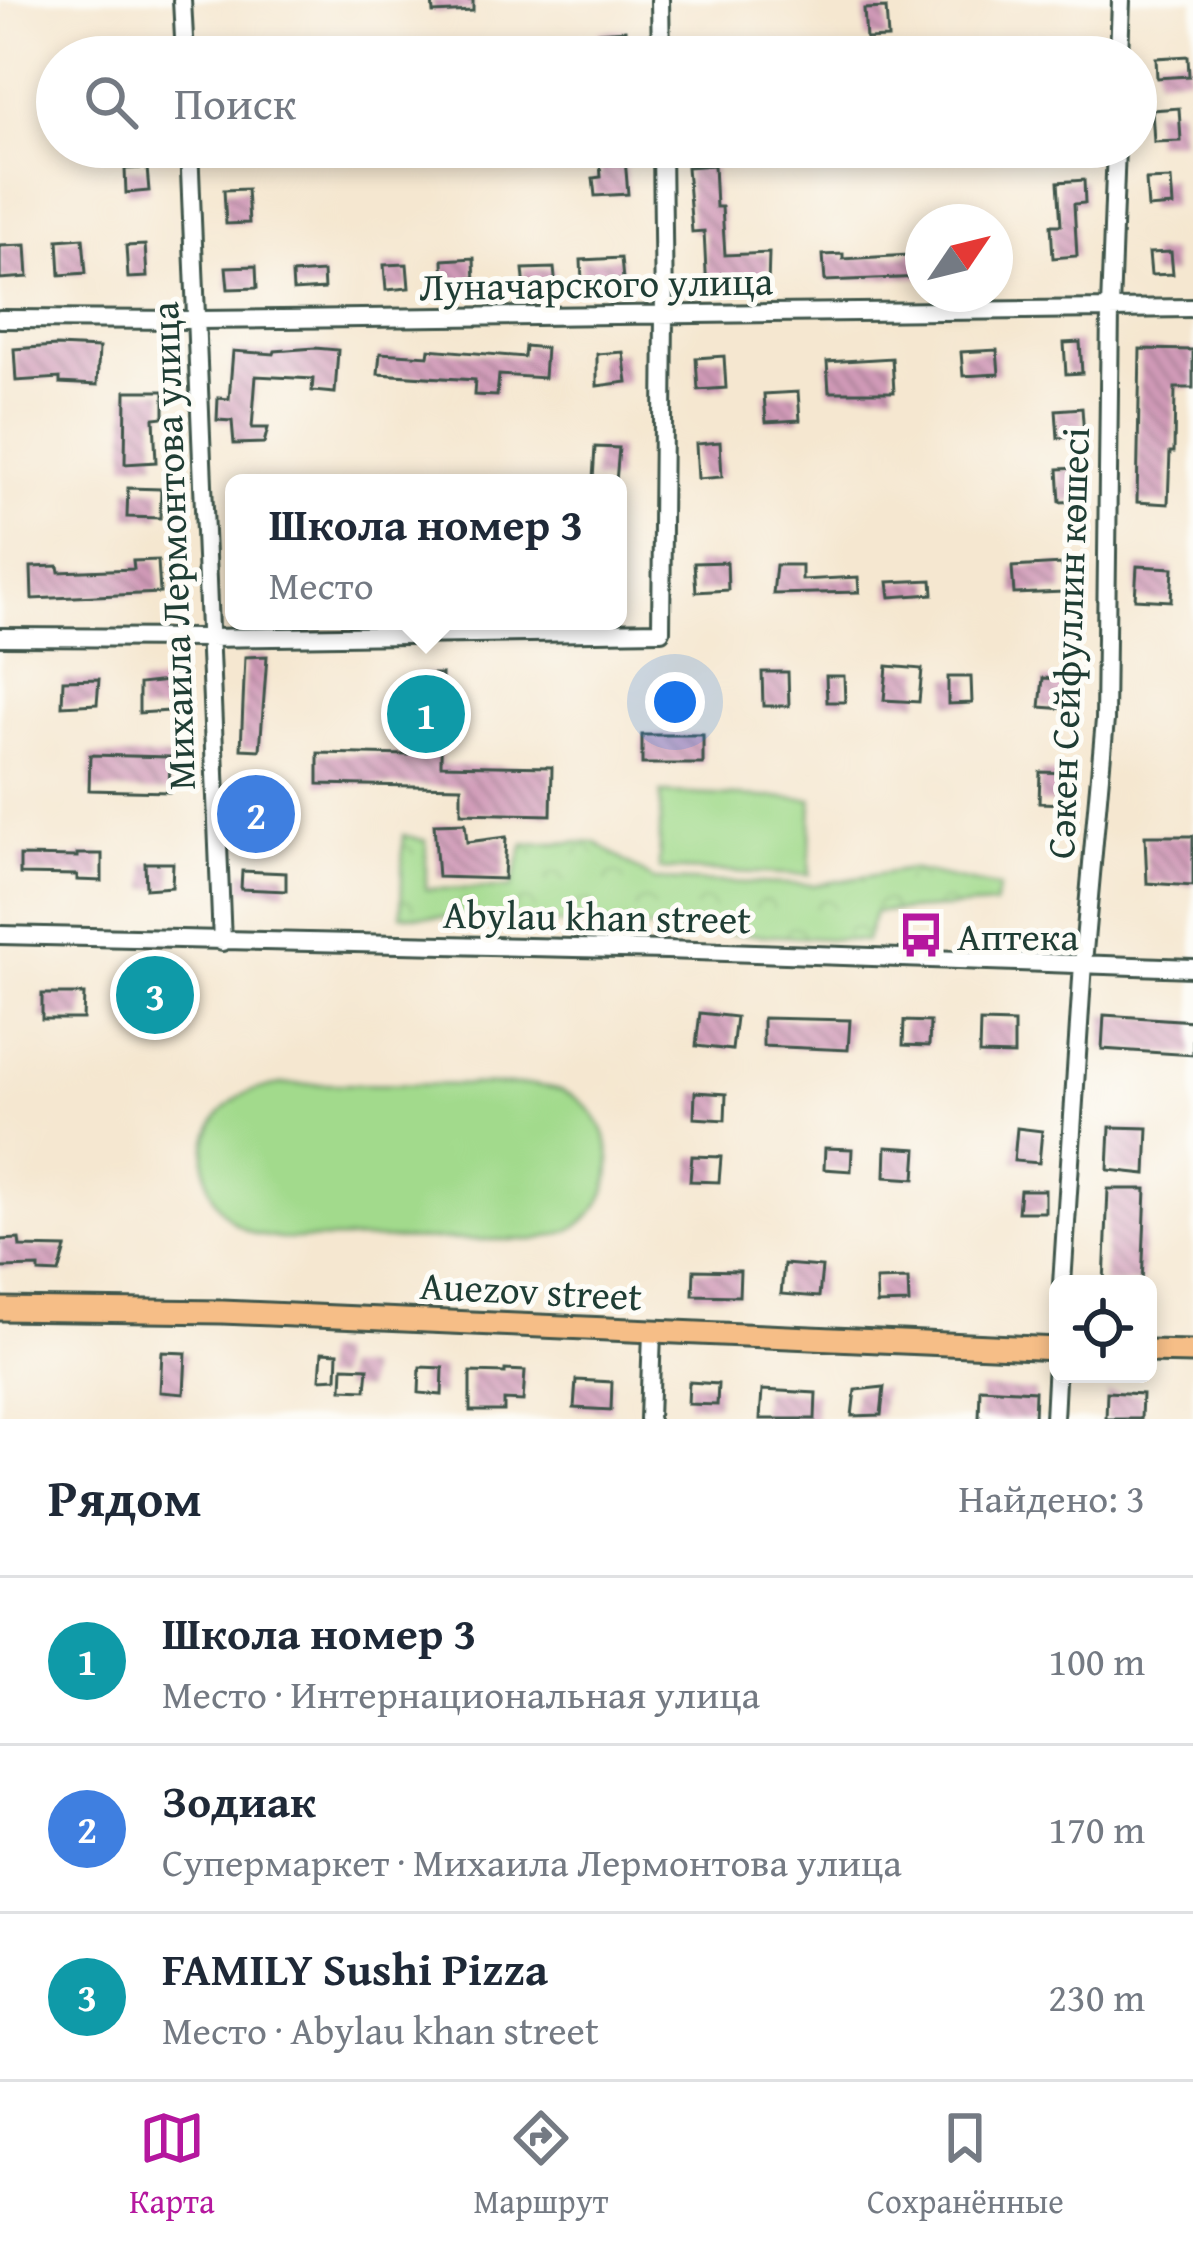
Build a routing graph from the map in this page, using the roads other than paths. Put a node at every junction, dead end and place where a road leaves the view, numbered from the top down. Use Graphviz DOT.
graph roads {
  1 [pos="182,0"];
  2 [pos="660,0"];
  3 [pos="1121,0"];
  4 [pos="184,36"];
  5 [pos="661,36"];
  6 [pos="1120,36"];
  7 [pos="190,168"];
  8 [pos="662,168"];
  9 [pos="1115,168"];
  10 [pos="1193,308"];
  11 [pos="1110,309"];
  12 [pos="664,315"];
  13 [pos="0,319"];
  14 [pos="196,320"];
  15 [pos="0,637"];
  16 [pos="208,638"];
  17 [pos="0,935"];
  18 [pos="222,942"];
  19 [pos="1082,963"];
  20 [pos="1193,968"];
  21 [pos="1063,1275"];
  22 [pos="0,1310"];
  23 [pos="652,1332"];
  24 [pos="1049,1347"];
  25 [pos="1157,1351"];
  26 [pos="1193,1352"];
  27 [pos="1056,1383"];
  28 [pos="650,1419"];
  29 [pos="1054,1419"];
  1 -- 4 [label="street"];
  2 -- 5 [label="street"];
  3 -- 6 [label="street"];
  7 -- 14 [label="street, Михаила Лермонтова улица"];
  8 -- 12 [label="street"];
  9 -- 11 [label="street, Сәкен Сейфуллин көшесі"];
  10 -- 11 [label="street, Луначарского улица"];
  11 -- 12 [label="street, Луначарского улица"];
  11 -- 19 [label="street, Сәкен Сейфуллин көшесі"];
  12 -- 14 [label="street, Луначарского улица"];
  12 -- 16 [label="street"];
  13 -- 14 [label="street, Луначарского улица"];
  14 -- 16 [label="street, Михаила Лермонтова улица"];
  15 -- 16 [label="street"];
  16 -- 18 [label="street, Михаила Лермонтова улица"];
  17 -- 18 [label="street, Abylau khan street"];
  18 -- 19 [label="street, Abylau khan street"];
  19 -- 20 [label="street, Abylau khan street"];
  19 -- 21 [label="street, Сәкен Сейфуллин көшесі"];
  22 -- 23 [label="main road, Auezov street"];
  23 -- 24 [label="main road, Auezov street"];
  23 -- 28 [label="street"];
  25 -- 26 [label="main road"];
  27 -- 29 [label="street"];
}
